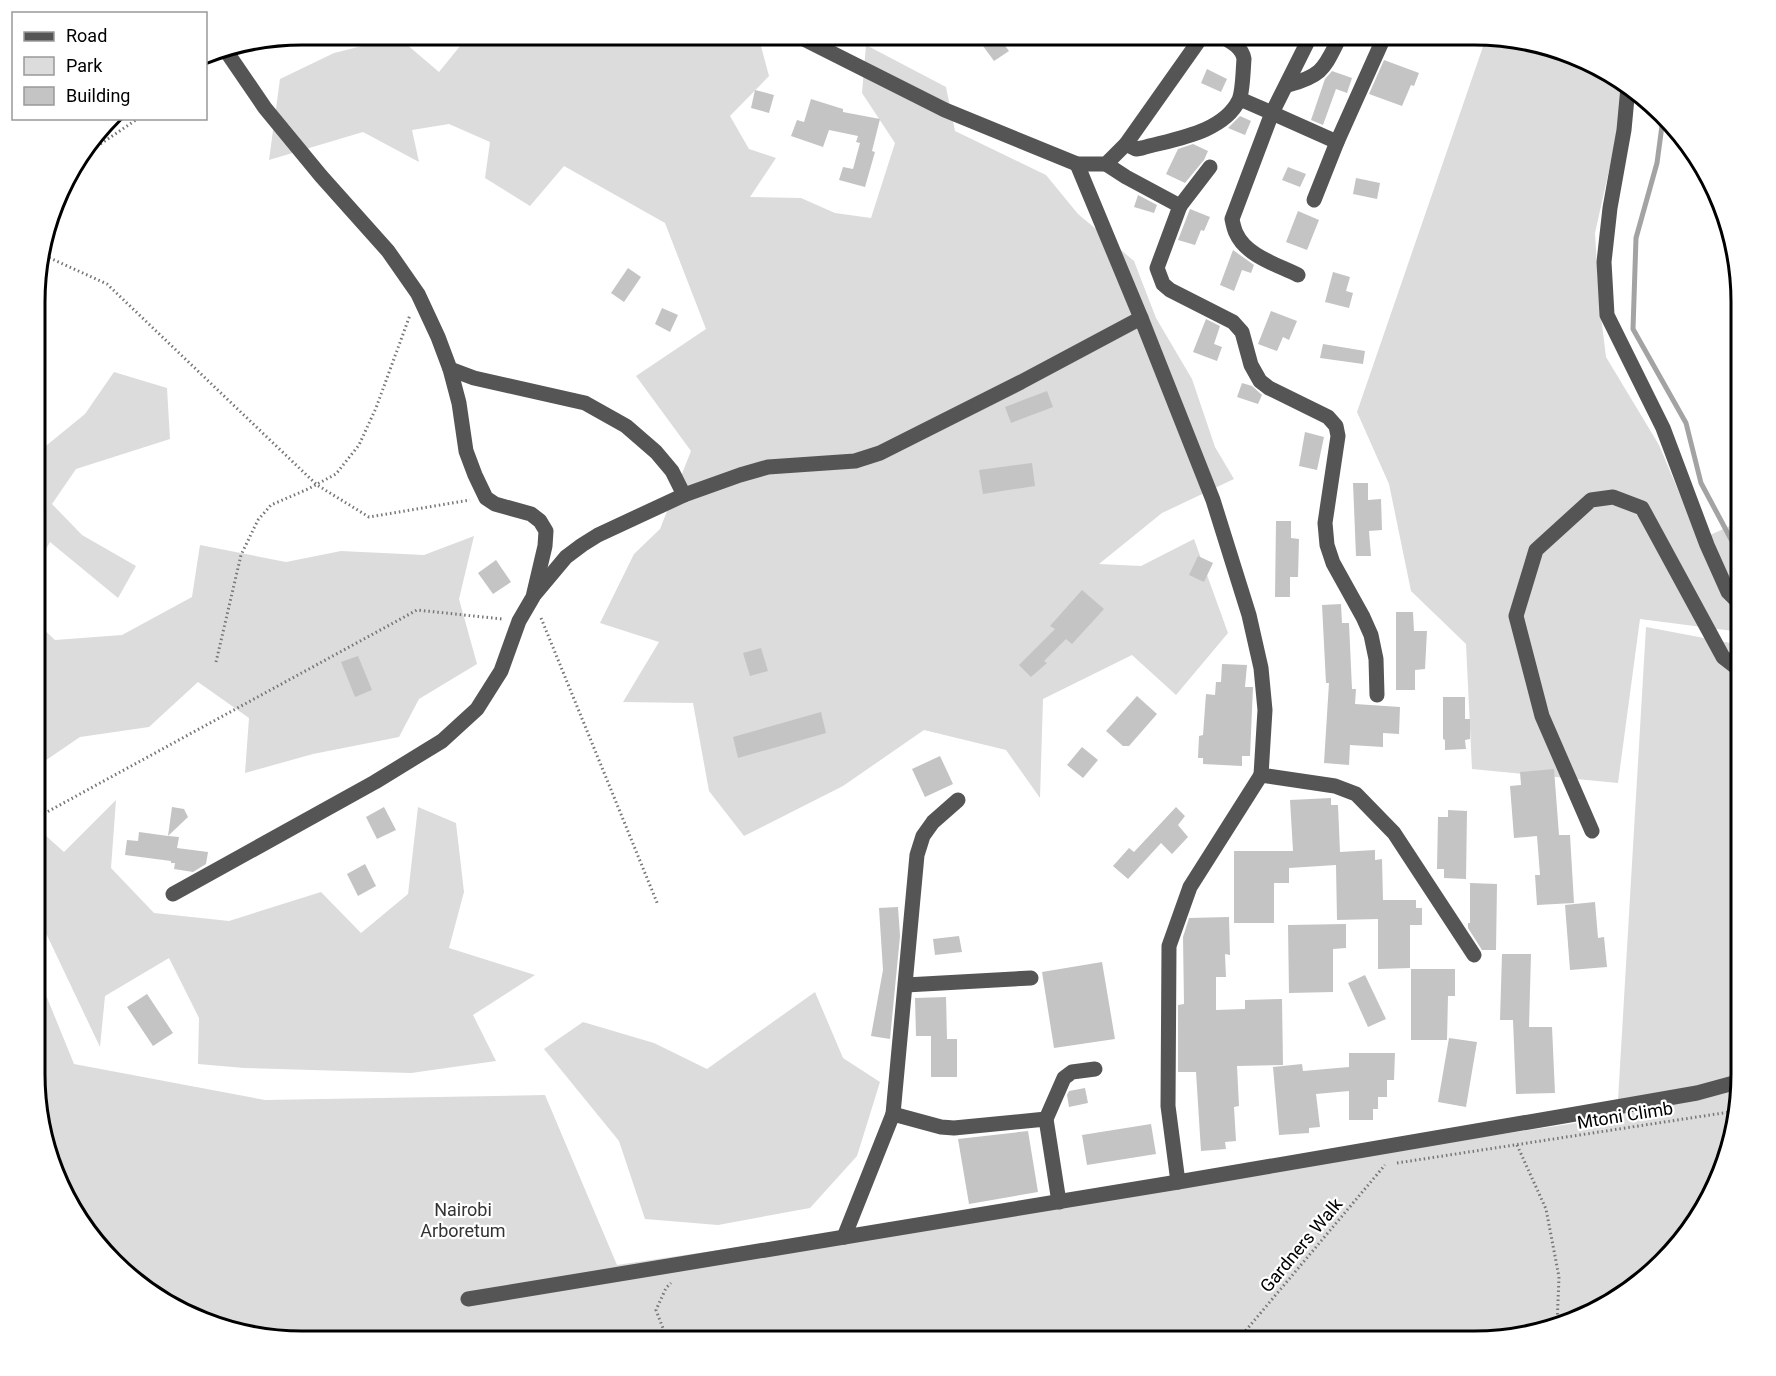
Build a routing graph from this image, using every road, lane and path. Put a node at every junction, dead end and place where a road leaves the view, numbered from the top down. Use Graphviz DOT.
graph roads {
  1 [pos="816,45"];
  2 [pos="1196,45"];
  3 [pos="1235,45"];
  4 [pos="1306,45"];
  5 [pos="1336,45"];
  6 [pos="1381,45"];
  7 [pos="229,56"];
  8 [pos="225,57"];
  9 [pos="235,65"];
  10 [pos="1288,85"];
  11 [pos="1627,96"];
  12 [pos="1240,99"];
  13 [pos="1272,113"];
  14 [pos="136,120"];
  15 [pos="1337,142"];
  16 [pos="1126,144"];
  17 [pos="99,145"];
  18 [pos="1077,164"];
  19 [pos="1106,164"];
  20 [pos="1210,167"];
  21 [pos="1314,200"];
  22 [pos="1180,206"];
  23 [pos="49,258"];
  24 [pos="1298,276"];
  25 [pos="418,294"];
  26 [pos="1141,318"];
  27 [pos="450,369"];
  28 [pos="317,485"];
  29 [pos="684,495"];
  30 [pos="486,498"];
  31 [pos="1731,595"];
  32 [pos="533,597"];
  33 [pos="519,621"];
  34 [pos="216,662"];
  35 [pos="1731,663"];
  36 [pos="1377,695"];
  37 [pos="1261,775"];
  38 [pos="958,800"];
  39 [pos="45,813"];
  40 [pos="1592,831"];
  41 [pos="173,894"];
  42 [pos="658,905"];
  43 [pos="1474,955"];
  44 [pos="1031,978"];
  45 [pos="906,985"];
  46 [pos="1095,1069"];
  47 [pos="1730,1084"];
  48 [pos="1728,1112"];
  49 [pos="893,1114"];
  50 [pos="1046,1119"];
  51 [pos="1385,1165"];
  52 [pos="1178,1182"];
  53 [pos="1059,1202"];
  54 [pos="844,1237"];
  55 [pos="468,1299"];
  56 [pos="1557,1316"];
  57 [pos="1245,1331"];
  1 -- 18 [label="street"];
  2 -- 16 [label="street"];
  3 -- 12 [label="street"];
  4 -- 10 [label="street"];
  5 -- 10 [label="street"];
  6 -- 15 [label="street"];
  7 -- 9 [label="street"];
  8 -- 9 [label="street"];
  9 -- 25 [label="street"];
  10 -- 13 [label="street"];
  11 -- 31 [label="street"];
  12 -- 13 [label="street"];
  12 -- 16 [label="street"];
  13 -- 15 [label="street"];
  13 -- 24 [label="street"];
  14 -- 17 [label="path"];
  15 -- 21 [label="street"];
  16 -- 19 [label="street"];
  18 -- 19 [label="street"];
  18 -- 26 [label="street"];
  19 -- 22 [label="street"];
  20 -- 22 [label="street"];
  22 -- 36 [label="street"];
  23 -- 28 [label="path"];
  25 -- 27 [label="street"];
  25 -- 28 [label="path"];
  26 -- 29 [label="street"];
  26 -- 37 [label="street"];
  27 -- 29 [label="street"];
  27 -- 30 [label="street"];
  28 -- 30 [label="path"];
  28 -- 34 [label="path"];
  29 -- 32 [label="street"];
  30 -- 32 [label="street"];
  32 -- 33 [label="street"];
  32 -- 42 [label="path"];
  33 -- 39 [label="path"];
  33 -- 41 [label="street"];
  35 -- 40 [label="street"];
  37 -- 43 [label="street"];
  37 -- 52 [label="street"];
  38 -- 45 [label="street"];
  44 -- 45 [label="street"];
  45 -- 49 [label="street"];
  46 -- 50 [label="street"];
  47 -- 52 [label="street"];
  48 -- 56 [label="path, Mtoni Climb"];
  49 -- 50 [label="street"];
  49 -- 54 [label="street"];
  50 -- 53 [label="street"];
  51 -- 57 [label="path, Gardners Walk"];
  52 -- 53 [label="street"];
  53 -- 54 [label="street"];
  54 -- 55 [label="street"];
}
